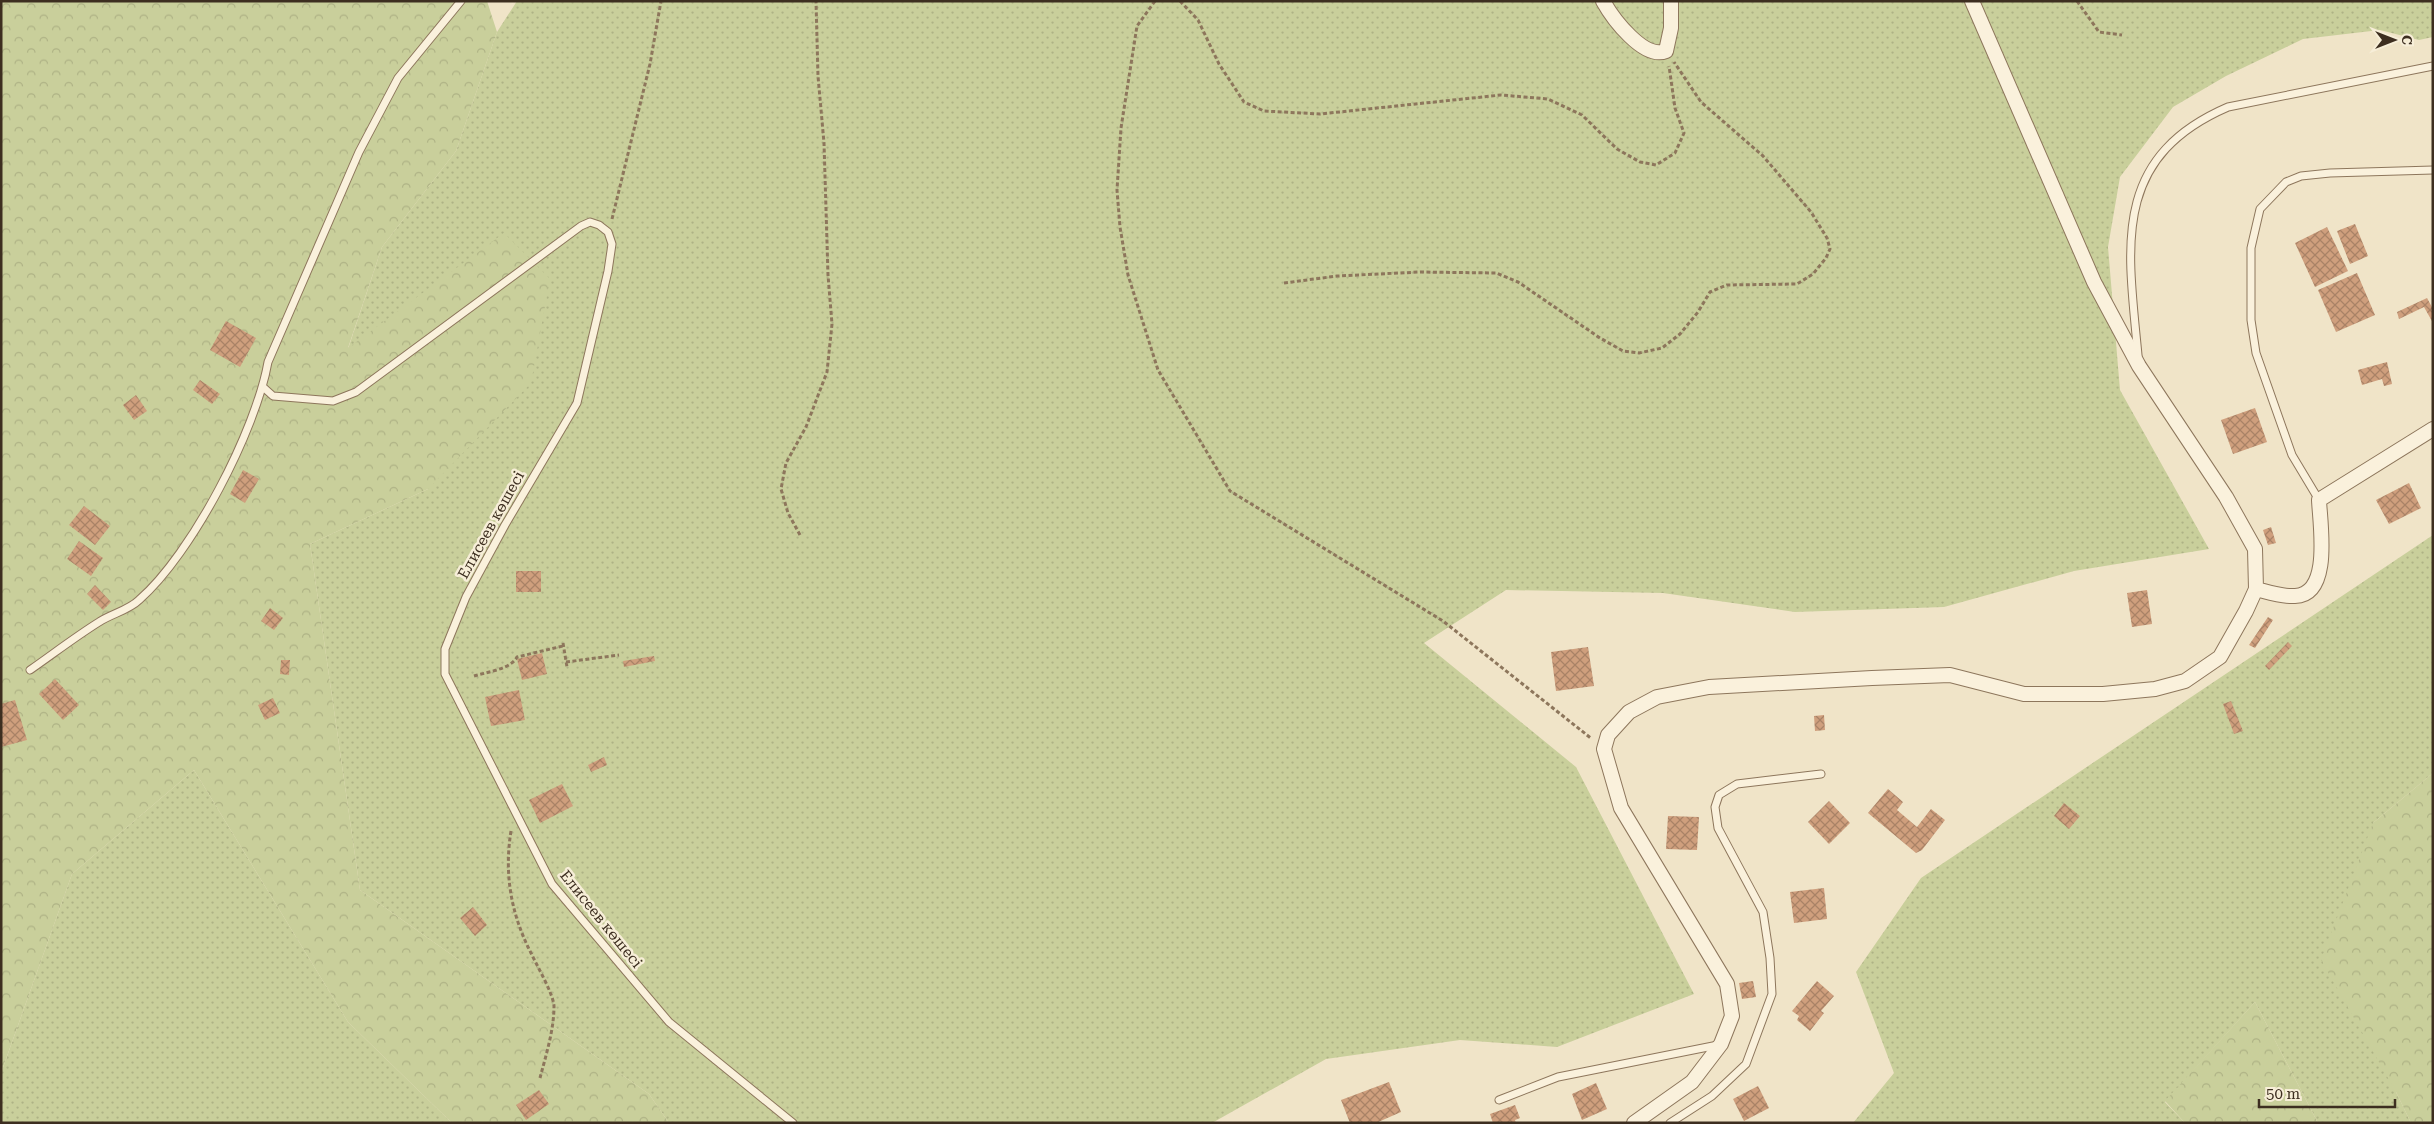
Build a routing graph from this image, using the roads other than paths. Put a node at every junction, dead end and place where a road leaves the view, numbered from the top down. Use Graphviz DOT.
graph roads {
  1 [pos="461,1"];
  2 [pos="1603,1"];
  3 [pos="1671,1"];
  4 [pos="1972,1"];
  5 [pos="2433,66"];
  6 [pos="2433,170"];
  7 [pos="2139,366"];
  8 [pos="263,387"];
  9 [pos="2433,429"];
  10 [pos="2319,500"];
  11 [pos="2256,588"];
  12 [pos="30,670"];
  13 [pos="1821,774"];
  14 [pos="1721,1044"];
  15 [pos="1500,1100"];
  16 [pos="793,1123"];
  17 [pos="1634,1123"];
  18 [pos="1670,1123"];
  1 -- 8 [label="lane"];
  2 -- 3 [label="street"];
  4 -- 7 [label="street"];
  5 -- 7 [label="lane"];
  6 -- 10 [label="lane"];
  7 -- 11 [label="street"];
  8 -- 12 [label="lane"];
  8 -- 16 [label="lane, Елисеев көшесі"];
  9 -- 10 [label="street"];
  10 -- 11 [label="street"];
  11 -- 14 [label="street"];
  13 -- 18 [label="lane"];
  14 -- 15 [label="lane"];
  14 -- 17 [label="street"];
}
